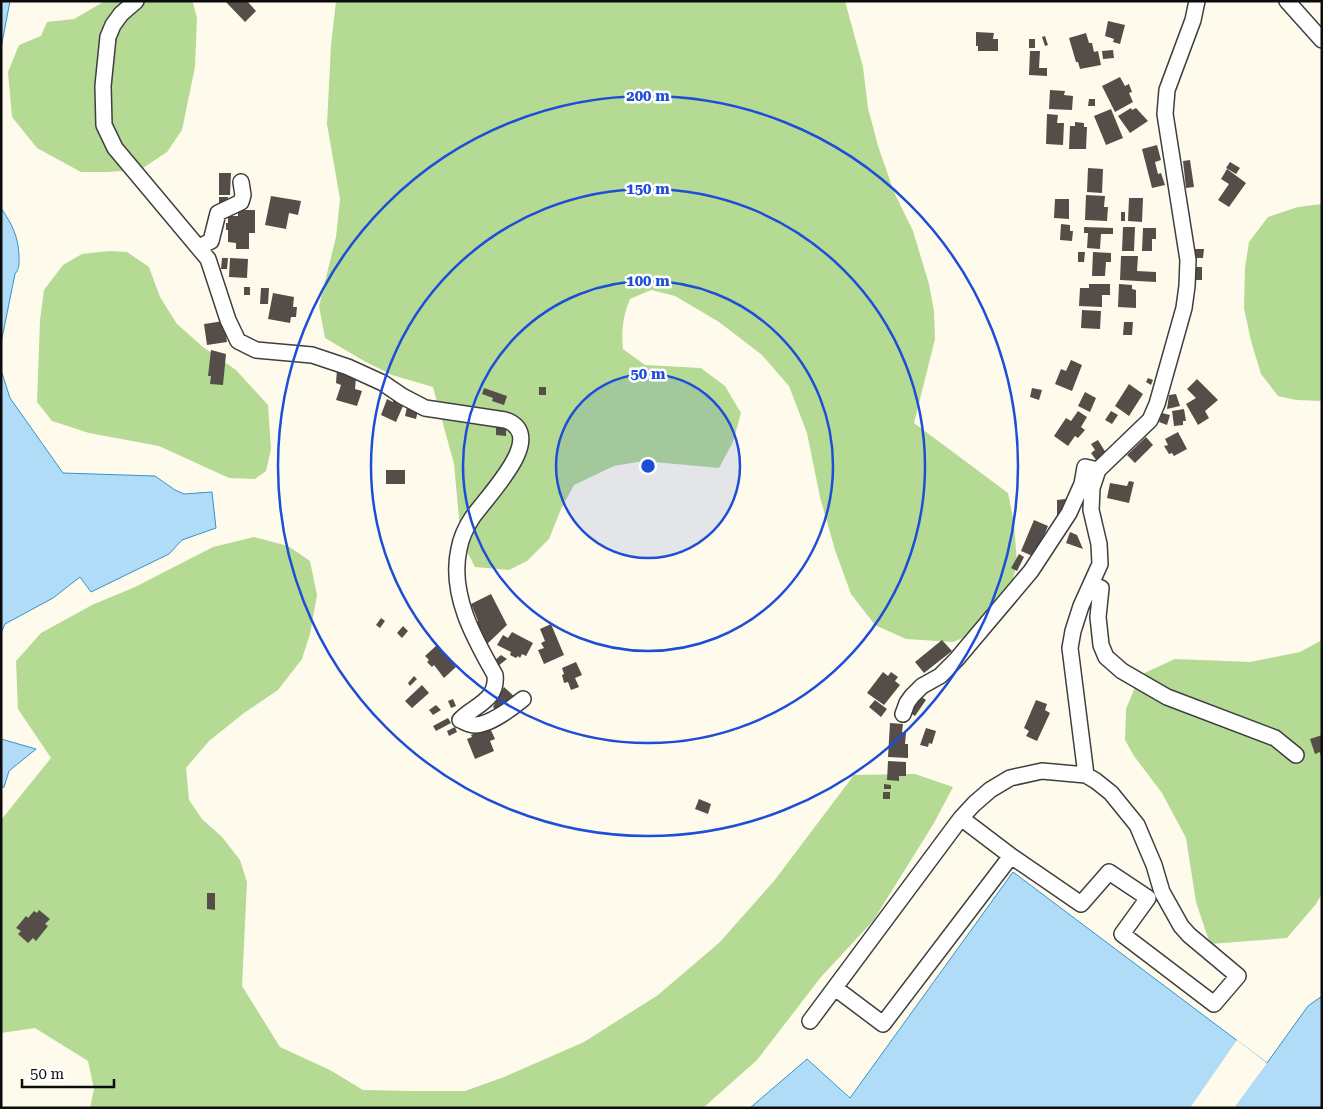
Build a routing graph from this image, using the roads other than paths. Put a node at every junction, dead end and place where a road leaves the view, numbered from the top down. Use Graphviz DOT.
graph roads {
  1 [pos="136,1"];
  2 [pos="1197,1"];
  3 [pos="1287,1"];
  4 [pos="1322,40"];
  5 [pos="241,182"];
  6 [pos="199,247"];
  7 [pos="1098,470"];
  8 [pos="1092,584"];
  9 [pos="523,699"];
  10 [pos="903,714"];
  11 [pos="1296,755"];
  12 [pos="1086,775"];
  13 [pos="961,818"];
  14 [pos="1011,856"];
  15 [pos="1155,895"];
  16 [pos="835,988"];
  17 [pos="810,1021"];
  1 -- 6 [label="street"];
  2 -- 7 [label="street"];
  3 -- 4 [label="street"];
  5 -- 6 [label="street"];
  6 -- 9 [label="street"];
  7 -- 8 [label="street"];
  7 -- 10 [label="street"];
  8 -- 11 [label="street"];
  8 -- 12 [label="street"];
  12 -- 13 [label="street"];
  12 -- 15 [label="street"];
  13 -- 14 [label="street"];
  13 -- 16 [label="street"];
  14 -- 15 [label="street"];
  14 -- 16 [label="street"];
  15 -- 15 [label="street"];
  16 -- 17 [label="street"];
}
